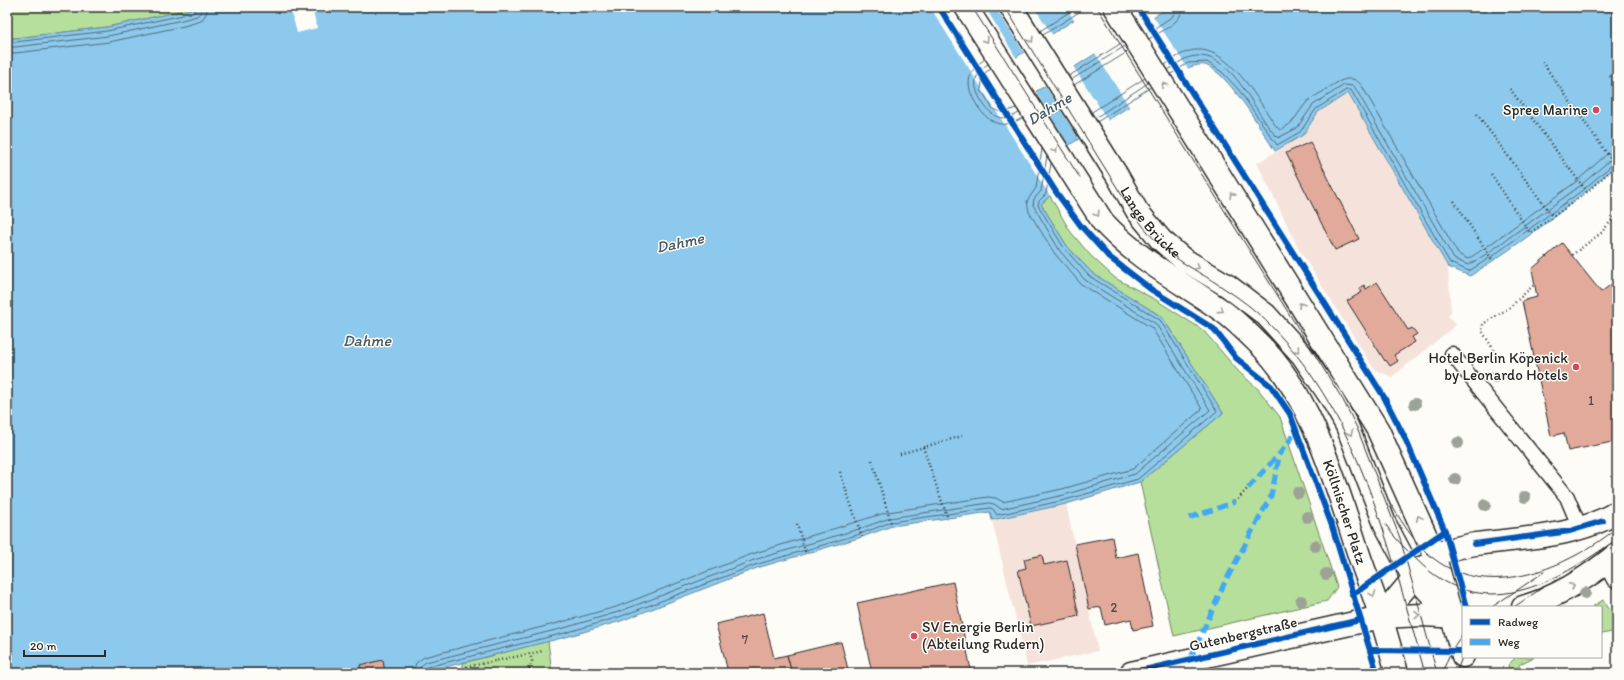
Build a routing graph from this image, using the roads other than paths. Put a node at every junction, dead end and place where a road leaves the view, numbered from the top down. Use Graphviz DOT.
graph roads {
  1 [pos="966,7"];
  2 [pos="1011,7"];
  3 [pos="1115,7"];
  4 [pos="1452,354"];
  5 [pos="1293,388"];
  6 [pos="1617,512"];
  7 [pos="1580,528"];
  8 [pos="1434,554"];
  9 [pos="1614,564"];
  10 [pos="1414,577"];
  11 [pos="1526,606"];
  12 [pos="1381,617"];
  13 [pos="1458,617"];
  14 [pos="1462,649"];
  15 [pos="1463,658"];
  16 [pos="1131,673"];
  17 [pos="1397,673"];
  18 [pos="1468,673"];
  1 -- 5 [label="main road, Lange Brücke, one-way"];
  2 -- 10 [label="main road, Lange Brücke, one-way"];
  8 -- 3 [label="main road, one-way"];
  4 -- 7 [label="lane"];
  5 -- 12 [label="main road, Köllnischer Platz, one-way"];
  6 -- 7 [label="main road"];
  7 -- 8 [label="main road"];
  8 -- 10 [label="main road"];
  8 -- 13 [label="main road"];
  11 -- 9 [label="main road, one-way"];
  10 -- 12 [label="main road"];
  10 -- 13 [label="main road"];
  12 -- 13 [label="main road, one-way"];
  12 -- 16 [label="main road, Gutenbergstraße"];
  12 -- 17 [label="main road, Köllnischer Platz"];
  13 -- 14 [label="main road"];
  15 -- 18 [label="main road"];
}
